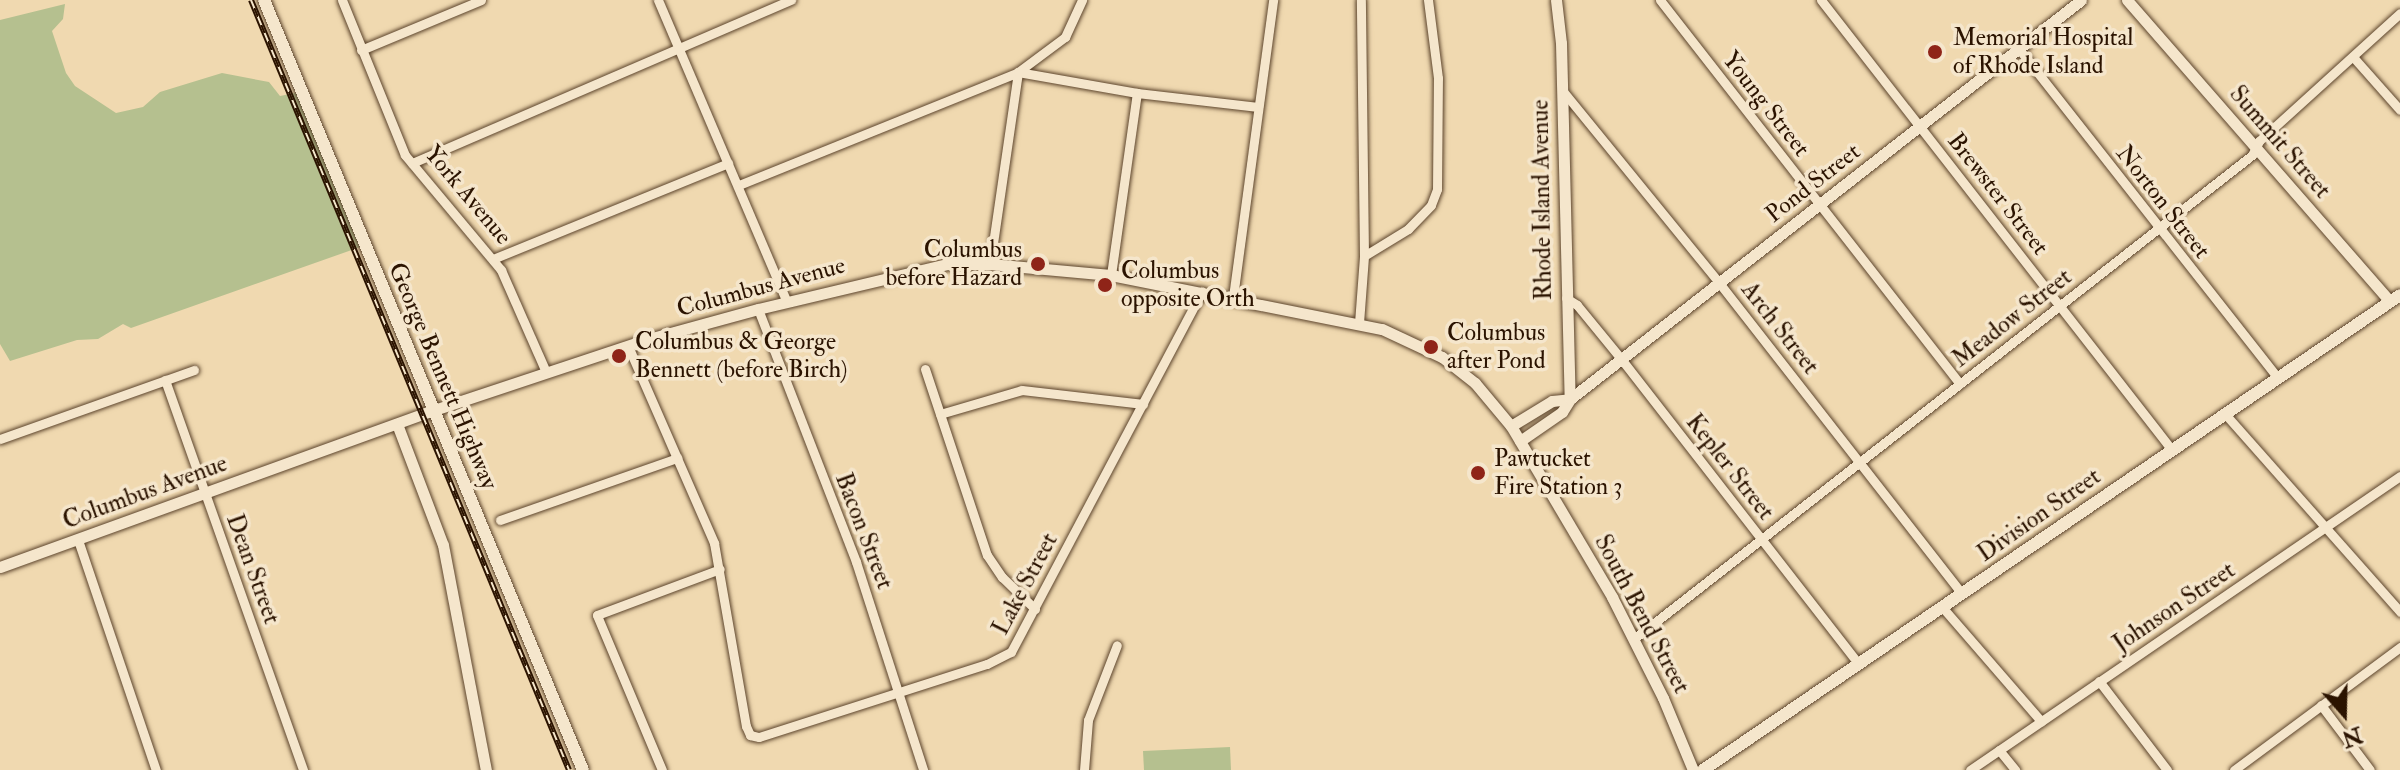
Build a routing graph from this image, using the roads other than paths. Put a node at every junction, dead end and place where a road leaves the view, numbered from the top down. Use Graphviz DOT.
graph roads {
  1 [pos="264,0"];
  2 [pos="342,0"];
  3 [pos="658,0"];
  4 [pos="791,0"];
  5 [pos="1082,0"];
  6 [pos="1273,0"];
  7 [pos="1361,0"];
  8 [pos="1428,0"];
  9 [pos="1556,0"];
  10 [pos="1660,0"];
  11 [pos="1821,0"];
  12 [pos="2081,0"];
  13 [pos="2127,0"];
  14 [pos="475,1"];
  15 [pos="2400,13"];
  16 [pos="679,48"];
  17 [pos="2019,49"];
  18 [pos="361,50"];
  19 [pos="2354,58"];
  20 [pos="1018,72"];
  21 [pos="1562,90"];
  22 [pos="1137,93"];
  23 [pos="1258,107"];
  24 [pos="2400,110"];
  25 [pos="1920,127"];
  26 [pos="2256,148"];
  27 [pos="412,163"];
  28 [pos="728,163"];
  29 [pos="739,185"];
  30 [pos="1820,205"];
  31 [pos="2159,230"];
  32 [pos="1364,256"];
  33 [pos="493,259"];
  34 [pos="990,264"];
  35 [pos="1111,275"];
  36 [pos="1720,284"];
  37 [pos="1202,291"];
  38 [pos="1233,297"];
  39 [pos="1566,298"];
  40 [pos="2395,298"];
  41 [pos="787,302"];
  42 [pos="2060,306"];
  43 [pos="758,309"];
  44 [pos="2400,313"];
  45 [pos="1359,323"];
  46 [pos="628,346"];
  47 [pos="1622,360"];
  48 [pos="925,369"];
  49 [pos="194,370"];
  50 [pos="546,372"];
  51 [pos="2278,378"];
  52 [pos="165,380"];
  53 [pos="1960,384"];
  54 [pos="1570,399"];
  55 [pos="1143,404"];
  56 [pos="432,413"];
  57 [pos="940,414"];
  58 [pos="2226,415"];
  59 [pos="397,424"];
  60 [pos="1511,426"];
  61 [pos="0,439"];
  62 [pos="1520,441"];
  63 [pos="2172,450"];
  64 [pos="677,458"];
  65 [pos="1860,463"];
  66 [pos="2400,476"];
  67 [pos="205,494"];
  68 [pos="500,520"];
  69 [pos="2325,528"];
  70 [pos="78,540"];
  71 [pos="1761,540"];
  72 [pos="0,567"];
  73 [pos="720,569"];
  74 [pos="1962,594"];
  75 [pos="1943,608"];
  76 [pos="1035,609"];
  77 [pos="2400,612"];
  78 [pos="1635,638"];
  79 [pos="1117,645"];
  80 [pos="2400,647"];
  81 [pos="1859,664"];
  82 [pos="2099,681"];
  83 [pos="898,692"];
  84 [pos="2321,705"];
  85 [pos="2041,721"];
  86 [pos="1999,750"];
  87 [pos="156,770"];
  88 [pos="303,770"];
  89 [pos="486,770"];
  90 [pos="583,770"];
  91 [pos="662,770"];
  92 [pos="923,770"];
  93 [pos="1084,770"];
  94 [pos="1693,770"];
  95 [pos="1703,770"];
  96 [pos="1970,770"];
  97 [pos="2015,770"];
  98 [pos="2167,770"];
  99 [pos="2234,770"];
  100 [pos="2370,770"];
  1 -- 56 [label="main road, George Bennett Highway"];
  2 -- 18 [label="street, York Avenue"];
  3 -- 16 [label="street"];
  4 -- 16 [label="street"];
  5 -- 20 [label="street"];
  6 -- 23 [label="street"];
  7 -- 32 [label="street"];
  8 -- 32 [label="street"];
  9 -- 21 [label="street, Rhode Island Avenue"];
  10 -- 30 [label="street, Young Street"];
  11 -- 25 [label="street, Brewster Street"];
  12 -- 17 [label="street, Pond Street"];
  13 -- 26 [label="street, Summit Street"];
  14 -- 18 [label="street"];
  15 -- 19 [label="street, Meadow Street"];
  16 -- 27 [label="street"];
  16 -- 28 [label="street"];
  17 -- 25 [label="street, Pond Street"];
  17 -- 31 [label="street, Norton Street"];
  18 -- 27 [label="street, York Avenue"];
  19 -- 24 [label="street"];
  19 -- 26 [label="street, Meadow Street"];
  20 -- 22 [label="street"];
  20 -- 29 [label="street"];
  20 -- 34 [label="street"];
  21 -- 36 [label="street, Arch Street"];
  21 -- 39 [label="street, Rhode Island Avenue"];
  22 -- 23 [label="street"];
  22 -- 35 [label="street"];
  23 -- 38 [label="street"];
  25 -- 30 [label="street, Pond Street"];
  25 -- 42 [label="street, Brewster Street"];
  26 -- 31 [label="street, Meadow Street"];
  26 -- 40 [label="street, Summit Street"];
  27 -- 33 [label="street, York Avenue"];
  28 -- 29 [label="street"];
  28 -- 33 [label="street"];
  29 -- 41 [label="street"];
  30 -- 36 [label="street, Pond Street"];
  30 -- 53 [label="street, Young Street"];
  31 -- 42 [label="street, Meadow Street"];
  31 -- 51 [label="street, Norton Street"];
  32 -- 45 [label="street"];
  33 -- 50 [label="street, York Avenue"];
  34 -- 35 [label="street, Columbus Avenue"];
  34 -- 41 [label="street, Columbus Avenue"];
  35 -- 37 [label="street, Columbus Avenue"];
  36 -- 47 [label="street, Pond Street"];
  36 -- 65 [label="street, Arch Street"];
  37 -- 38 [label="street, Columbus Avenue"];
  37 -- 55 [label="street, Lake Street"];
  38 -- 45 [label="street, Columbus Avenue"];
  39 -- 47 [label="street, Kepler Street"];
  39 -- 54 [label="street, Rhode Island Avenue"];
  40 -- 44 [label="main road, Summit Street"];
  40 -- 51 [label="main road, Division Street"];
  41 -- 43 [label="street, Columbus Avenue"];
  42 -- 53 [label="street, Meadow Street"];
  42 -- 63 [label="street, Brewster Street"];
  43 -- 46 [label="street, Columbus Avenue"];
  43 -- 83 [label="street, Bacon Street"];
  45 -- 60 [label="street, Columbus Avenue"];
  46 -- 50 [label="street, Columbus Avenue"];
  46 -- 64 [label="street"];
  47 -- 54 [label="street, Pond Street"];
  47 -- 71 [label="street, Kepler Street"];
  48 -- 57 [label="street"];
  49 -- 52 [label="street"];
  50 -- 56 [label="street, Columbus Avenue"];
  51 -- 58 [label="main road, Division Street"];
  52 -- 61 [label="street"];
  52 -- 67 [label="street, Dean Street"];
  53 -- 65 [label="street, Meadow Street"];
  54 -- 60 [label="street, Pond Street"];
  54 -- 62 [label="street, Pond Street"];
  55 -- 57 [label="street"];
  55 -- 76 [label="street, Lake Street"];
  56 -- 59 [label="street, Columbus Avenue"];
  56 -- 90 [label="main road, George Bennett Highway"];
  57 -- 76 [label="street"];
  58 -- 63 [label="main road, Division Street"];
  58 -- 69 [label="street"];
  59 -- 67 [label="street, Columbus Avenue"];
  59 -- 89 [label="street"];
  60 -- 62 [label="street, Columbus Avenue"];
  62 -- 78 [label="street, South Bend Street"];
  63 -- 74 [label="main road, Division Street"];
  64 -- 68 [label="street"];
  64 -- 73 [label="street"];
  65 -- 71 [label="street, Meadow Street"];
  65 -- 74 [label="street, Arch Street"];
  66 -- 69 [label="street, Johnson Street"];
  67 -- 70 [label="street, Columbus Avenue"];
  67 -- 88 [label="street, Dean Street"];
  69 -- 77 [label="street"];
  69 -- 82 [label="street, Johnson Street"];
  70 -- 72 [label="street, Columbus Avenue"];
  70 -- 87 [label="street"];
  71 -- 78 [label="street, Meadow Street"];
  71 -- 81 [label="street, Kepler Street"];
  73 -- 83 [label="street, Lake Street"];
  73 -- 91 [label="street"];
  74 -- 75 [label="main road, Division Street"];
  75 -- 81 [label="main road, Division Street"];
  75 -- 85 [label="street"];
  76 -- 83 [label="street, Lake Street"];
  78 -- 94 [label="street, South Bend Street"];
  79 -- 93 [label="street"];
  80 -- 84 [label="street"];
  81 -- 95 [label="main road, Division Street"];
  82 -- 85 [label="street, Johnson Street"];
  82 -- 98 [label="street"];
  83 -- 92 [label="street, Bacon Street"];
  84 -- 99 [label="street"];
  84 -- 100 [label="street"];
  85 -- 86 [label="street, Johnson Street"];
  86 -- 96 [label="street, Johnson Street"];
  86 -- 97 [label="street"];
}
